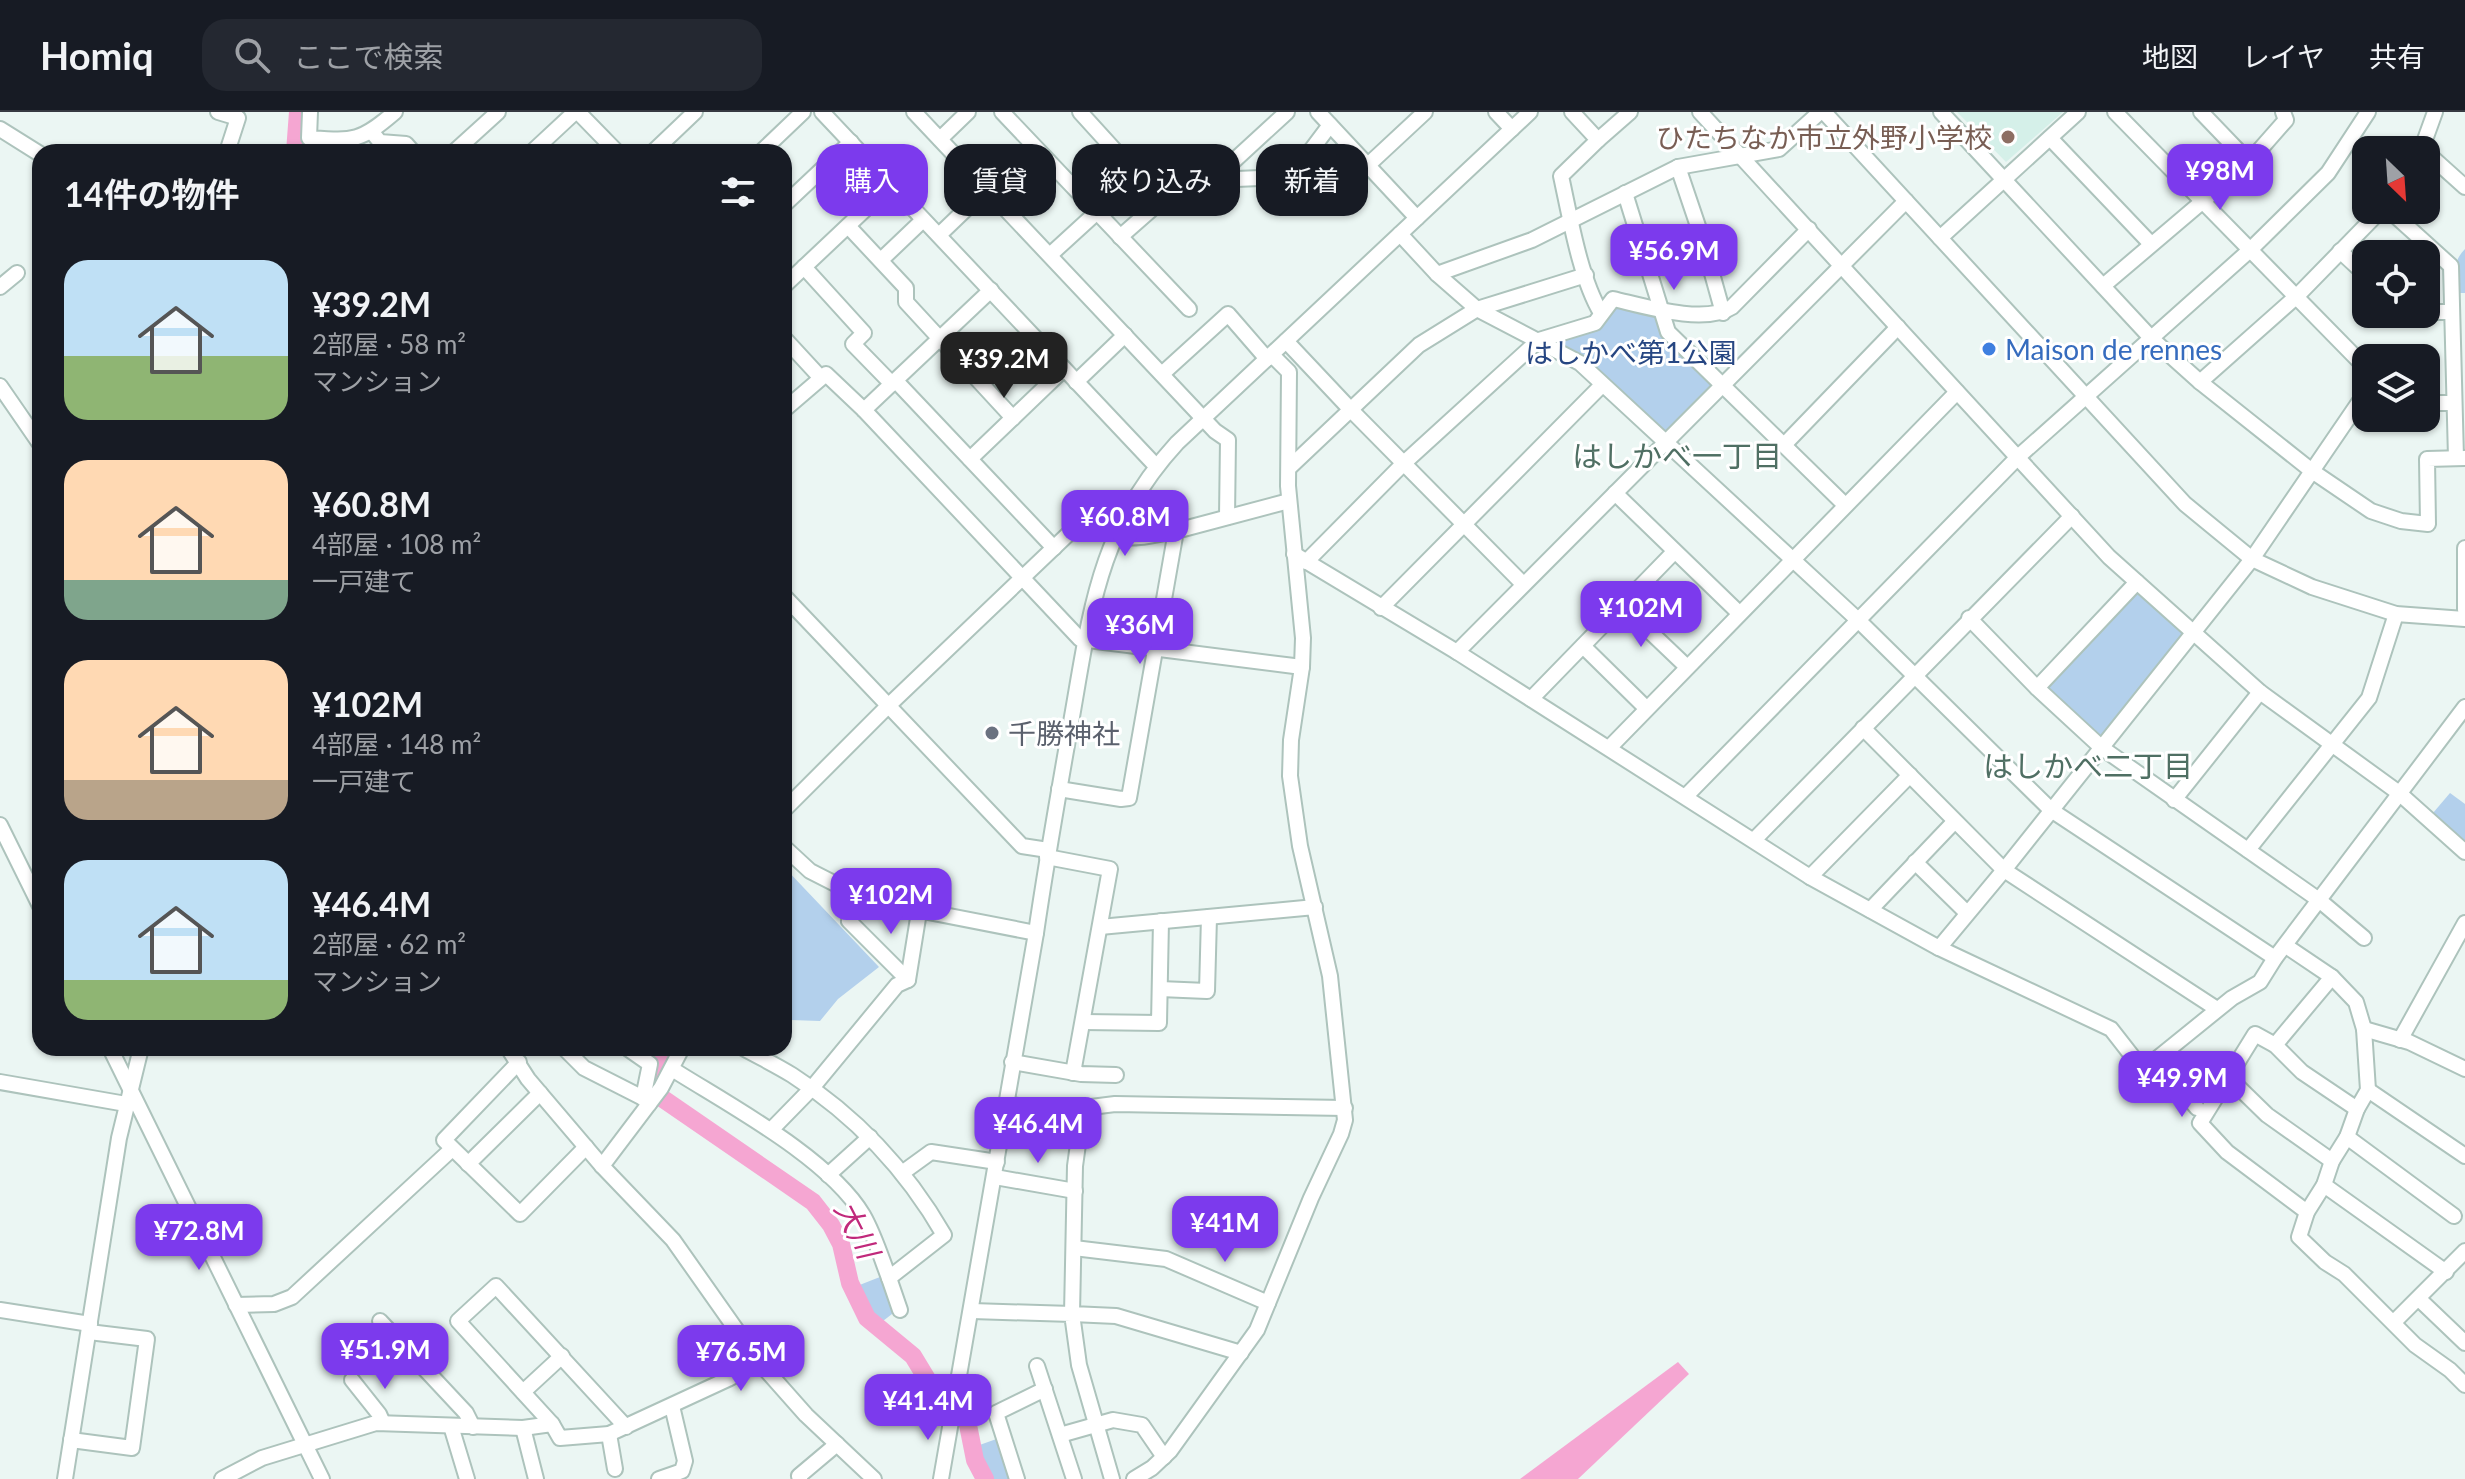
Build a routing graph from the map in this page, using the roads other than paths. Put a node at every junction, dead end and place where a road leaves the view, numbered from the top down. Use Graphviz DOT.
graph roads {
  1 [pos="218,112"];
  2 [pos="395,112"];
  3 [pos="498,112"];
  4 [pos="577,112"];
  5 [pos="695,112"];
  6 [pos="803,112"];
  7 [pos="822,112"];
  8 [pos="914,112"];
  9 [pos="968,112"];
  10 [pos="1002,112"];
  11 [pos="1080,112"];
  12 [pos="1287,112"];
  13 [pos="1318,112"];
  14 [pos="1425,112"];
  15 [pos="1496,112"];
  16 [pos="1530,112"];
  17 [pos="1572,112"];
  18 [pos="1630,112"];
  19 [pos="1700,112"];
  20 [pos="1824,112"];
  21 [pos="1941,112"];
  22 [pos="2078,112"];
  23 [pos="2115,112"];
  24 [pos="2201,112"];
  25 [pos="2283,112"];
  26 [pos="2368,112"];
  27 [pos="2435,112"];
  28 [pos="314,113"];
  29 [pos="239,115"];
  30 [pos="1330,125"];
  31 [pos="0,129"];
  32 [pos="1512,129"];
  33 [pos="372,132"];
  34 [pos="2426,136"];
  35 [pos="2050,138"];
  36 [pos="940,139"];
  37 [pos="1598,140"];
  38 [pos="851,142"];
  39 [pos="230,144"];
  40 [pos="406,144"];
  41 [pos="463,144"];
  42 [pos="541,144"];
  43 [pos="609,144"];
  44 [pos="661,144"];
  45 [pos="769,144"];
  46 [pos="945,144"];
  47 [pos="1109,144"];
  48 [pos="1348,144"];
  49 [pos="32,149"];
  50 [pos="1240,155"];
  51 [pos="1741,155"];
  52 [pos="2249,162"];
  53 [pos="2440,164"];
  54 [pos="1368,165"];
  55 [pos="1678,167"];
  56 [pos="1240,179"];
  57 [pos="2004,180"];
  58 [pos="1072,186"];
  59 [pos="2465,187"];
  60 [pos="1625,193"];
  61 [pos="792,197"];
  62 [pos="1906,201"];
  63 [pos="2203,202"];
  64 [pos="858,216"];
  65 [pos="919,216"];
  66 [pos="959,216"];
  67 [pos="1013,216"];
  68 [pos="1093,216"];
  69 [pos="1101,216"];
  70 [pos="1144,216"];
  71 [pos="1417,218"];
  72 [pos="923,220"];
  73 [pos="1571,220"];
  74 [pos="2367,224"];
  75 [pos="2404,224"];
  76 [pos="848,226"];
  77 [pos="1809,229"];
  78 [pos="1400,234"];
  79 [pos="939,235"];
  80 [pos="1120,237"];
  81 [pos="1940,238"];
  82 [pos="2151,244"];
  83 [pos="2250,250"];
  84 [pos="2340,251"];
  85 [pos="1050,255"];
  86 [pos="881,260"];
  87 [pos="2352,262"];
  88 [pos="1843,266"];
  89 [pos="804,267"];
  90 [pos="17,273"];
  91 [pos="1437,274"];
  92 [pos="1586,275"];
  93 [pos="792,278"];
  94 [pos="2103,286"];
  95 [pos="0,287"];
  96 [pos="991,290"];
  97 [pos="2297,296"];
  98 [pos="1659,308"];
  99 [pos="1189,309"];
  100 [pos="1477,309"];
  101 [pos="2440,312"];
  102 [pos="2451,312"];
  103 [pos="1601,313"];
  104 [pos="1723,313"];
  105 [pos="1898,327"];
  106 [pos="1125,335"];
  107 [pos="941,339"];
  108 [pos="2152,339"];
  109 [pos="1539,340"];
  110 [pos="1286,341"];
  111 [pos="792,347"];
  112 [pos="2352,353"];
  113 [pos="1269,357"];
  114 [pos="1064,369"];
  115 [pos="1162,374"];
  116 [pos="820,377"];
  117 [pos="894,382"];
  118 [pos="1076,382"];
  119 [pos="2200,382"];
  120 [pos="1602,385"];
  121 [pos="1722,385"];
  122 [pos="0,386"];
  123 [pos="1957,392"];
  124 [pos="2087,396"];
  125 [pos="792,403"];
  126 [pos="2440,403"];
  127 [pos="2454,403"];
  128 [pos="864,410"];
  129 [pos="1351,410"];
  130 [pos="2352,412"];
  131 [pos="1013,418"];
  132 [pos="1204,418"];
  133 [pos="32,426"];
  134 [pos="1666,443"];
  135 [pos="1784,445"];
  136 [pos="2018,457"];
  137 [pos="2461,458"];
  138 [pos="970,459"];
  139 [pos="1404,463"];
  140 [pos="1156,466"];
  141 [pos="1290,467"];
  142 [pos="2312,471"];
  143 [pos="1615,493"];
  144 [pos="1289,501"];
  145 [pos="1845,505"];
  146 [pos="2072,516"];
  147 [pos="1227,517"];
  148 [pos="1465,524"];
  149 [pos="1176,531"];
  150 [pos="1114,537"];
  151 [pos="1054,548"];
  152 [pos="2465,548"];
  153 [pos="1674,552"];
  154 [pos="1300,558"];
  155 [pos="1792,559"];
  156 [pos="2252,559"];
  157 [pos="1022,578"];
  158 [pos="2137,582"];
  159 [pos="1523,584"];
  160 [pos="792,604"];
  161 [pos="1622,605"];
  162 [pos="1381,608"];
  163 [pos="2465,610"];
  164 [pos="1739,613"];
  165 [pos="2396,614"];
  166 [pos="1969,618"];
  167 [pos="2465,619"];
  168 [pos="1858,620"];
  169 [pos="2193,633"];
  170 [pos="1086,640"];
  171 [pos="1583,646"];
  172 [pos="1155,649"];
  173 [pos="1457,652"];
  174 [pos="1302,667"];
  175 [pos="1687,667"];
  176 [pos="1915,675"];
  177 [pos="2037,688"];
  178 [pos="2260,692"];
  179 [pos="1531,699"];
  180 [pos="888,706"];
  181 [pos="2465,707"];
  182 [pos="1646,708"];
  183 [pos="1863,728"];
  184 [pos="2333,743"];
  185 [pos="1610,747"];
  186 [pos="2102,748"];
  187 [pos="1910,775"];
  188 [pos="1059,789"];
  189 [pos="2399,793"];
  190 [pos="1686,796"];
  191 [pos="2174,800"];
  192 [pos="792,802"];
  193 [pos="2051,810"];
  194 [pos="1954,822"];
  195 [pos="0,825"];
  196 [pos="1754,840"];
  197 [pos="2248,850"];
  198 [pos="2465,852"];
  199 [pos="1048,853"];
  200 [pos="792,854"];
  201 [pos="1915,862"];
  202 [pos="2004,870"];
  203 [pos="1810,877"];
  204 [pos="32,890"];
  205 [pos="859,896"];
  206 [pos="2319,900"];
  207 [pos="1315,907"];
  208 [pos="1870,910"];
  209 [pos="919,912"];
  210 [pos="1967,913"];
  211 [pos="1209,917"];
  212 [pos="1161,921"];
  213 [pos="2465,923"];
  214 [pos="1100,927"];
  215 [pos="1036,933"];
  216 [pos="2364,938"];
  217 [pos="2286,946"];
  218 [pos="1939,948"];
  219 [pos="2275,958"];
  220 [pos="2332,977"];
  221 [pos="908,980"];
  222 [pos="1160,989"];
  223 [pos="2217,1009"];
  224 [pos="1084,1022"];
  225 [pos="2364,1029"];
  226 [pos="2400,1040"];
  227 [pos="2275,1045"];
  228 [pos="114,1056"];
  229 [pos="139,1056"];
  230 [pos="514,1056"];
  231 [pos="572,1056"];
  232 [pos="638,1056"];
  233 [pos="678,1056"];
  234 [pos="757,1056"];
  235 [pos="2157,1059"];
  236 [pos="519,1062"];
  237 [pos="1012,1062"];
  238 [pos="2463,1064"];
  239 [pos="672,1069"];
  240 [pos="1073,1073"];
  241 [pos="1116,1075"];
  242 [pos="2228,1077"];
  243 [pos="0,1082"];
  244 [pos="130,1088"];
  245 [pos="812,1088"];
  246 [pos="2368,1090"];
  247 [pos="540,1093"];
  248 [pos="646,1101"];
  249 [pos="126,1104"];
  250 [pos="1007,1104"];
  251 [pos="1345,1108"];
  252 [pos="2197,1108"];
  253 [pos="2357,1109"];
  254 [pos="1082,1117"];
  255 [pos="771,1130"];
  256 [pos="870,1137"];
  257 [pos="2347,1137"];
  258 [pos="586,1147"];
  259 [pos="452,1149"];
  260 [pos="2465,1156"];
  261 [pos="2332,1161"];
  262 [pos="468,1164"];
  263 [pos="602,1166"];
  264 [pos="996,1170"];
  265 [pos="902,1173"];
  266 [pos="828,1175"];
  267 [pos="2324,1185"];
  268 [pos="1075,1191"];
  269 [pos="2307,1212"];
  270 [pos="2454,1216"];
  271 [pos="1074,1248"];
  272 [pos="2458,1264"];
  273 [pos="889,1278"];
  274 [pos="2419,1299"];
  275 [pos="1268,1303"];
  276 [pos="236,1305"];
  277 [pos="0,1310"];
  278 [pos="900,1310"];
  279 [pos="972,1311"];
  280 [pos="1072,1314"];
  281 [pos="380,1321"];
  282 [pos="2394,1322"];
  283 [pos="90,1328"];
  284 [pos="2465,1343"];
  285 [pos="1241,1353"];
  286 [pos="562,1356"];
  287 [pos="759,1362"];
  288 [pos="1037,1366"];
  289 [pos="352,1380"];
  290 [pos="2465,1385"];
  291 [pos="1045,1389"];
  292 [pos="523,1392"];
  293 [pos="672,1406"];
  294 [pos="383,1423"];
  295 [pos="552,1424"];
  296 [pos="1096,1425"];
  297 [pos="451,1426"];
  298 [pos="473,1427"];
  299 [pos="626,1427"];
  300 [pos="523,1428"];
  301 [pos="609,1434"];
  302 [pos="1060,1435"];
  303 [pos="71,1440"];
  304 [pos="837,1444"];
  305 [pos="305,1445"];
  306 [pos="1164,1457"];
  307 [pos="615,1469"];
  308 [pos="65,1479"];
  309 [pos="222,1479"];
  310 [pos="322,1479"];
  311 [pos="467,1479"];
  312 [pos="536,1479"];
  313 [pos="659,1479"];
  314 [pos="800,1479"];
  315 [pos="874,1479"];
  316 [pos="941,1479"];
  317 [pos="1017,1479"];
  318 [pos="1074,1479"];
  319 [pos="1112,1479"];
  320 [pos="1134,1479"];
  1 -- 29 [label="street"];
  2 -- 33 [label="street"];
  3 -- 41 [label="street"];
  4 -- 42 [label="street"];
  4 -- 43 [label="street"];
  5 -- 44 [label="street"];
  6 -- 45 [label="street"];
  7 -- 38 [label="street"];
  8 -- 36 [label="street"];
  9 -- 36 [label="street"];
  10 -- 58 [label="street"];
  11 -- 47 [label="street"];
  12 -- 50 [label="street"];
  13 -- 30 [label="street"];
  14 -- 54 [label="street"];
  15 -- 32 [label="street"];
  16 -- 32 [label="street"];
  17 -- 37 [label="street"];
  18 -- 37 [label="street"];
  19 -- 51 [label="street"];
  20 -- 51 [label="street"];
  20 -- 62 [label="street"];
  21 -- 57 [label="street"];
  22 -- 35 [label="street"];
  23 -- 63 [label="street"];
  24 -- 52 [label="street"];
  25 -- 52 [label="street"];
  26 -- 83 [label="street"];
  27 -- 34 [label="street"];
  28 -- 33 [label="street"];
  29 -- 39 [label="street"];
  30 -- 48 [label="street"];
  30 -- 56 [label="street"];
  31 -- 49 [label="street"];
  32 -- 71 [label="street"];
  33 -- 40 [label="street"];
  35 -- 57 [label="street"];
  35 -- 82 [label="street"];
  36 -- 46 [label="street"];
  37 -- 73 [label="street"];
  38 -- 61 [label="street"];
  51 -- 55 [label="street"];
  51 -- 77 [label="street"];
  52 -- 63 [label="street"];
  53 -- 59 [label="street"];
  54 -- 71 [label="street"];
  55 -- 60 [label="street"];
  55 -- 104 [label="street"];
  57 -- 81 [label="street"];
  57 -- 94 [label="street"];
  60 -- 73 [label="street"];
  60 -- 98 [label="street"];
  62 -- 81 [label="street"];
  62 -- 88 [label="street"];
  63 -- 82 [label="street"];
  63 -- 83 [label="street"];
  64 -- 76 [label="street"];
  65 -- 72 [label="street"];
  66 -- 79 [label="street"];
  67 -- 85 [label="street"];
  68 -- 85 [label="street"];
  69 -- 80 [label="street"];
  70 -- 80 [label="street"];
  71 -- 78 [label="street"];
  72 -- 79 [label="street"];
  72 -- 86 [label="street"];
  73 -- 91 [label="street"];
  73 -- 92 [label="street"];
  74 -- 84 [label="street"];
  75 -- 102 [label="street"];
  76 -- 86 [label="street"];
  76 -- 89 [label="street"];
  77 -- 88 [label="street"];
  77 -- 104 [label="street"];
  78 -- 91 [label="street"];
  78 -- 110 [label="street"];
  79 -- 96 [label="street"];
  80 -- 99 [label="street"];
  81 -- 124 [label="street"];
  82 -- 94 [label="street"];
  83 -- 97 [label="street"];
  83 -- 108 [label="street"];
  84 -- 87 [label="street"];
  84 -- 97 [label="street"];
  85 -- 106 [label="street"];
  86 -- 107 [label="street"];
  88 -- 105 [label="street"];
  88 -- 121 [label="street"];
  89 -- 93 [label="street"];
  89 -- 117 [label="street"];
  90 -- 95 [label="street"];
  91 -- 100 [label="street"];
  92 -- 100 [label="street"];
  92 -- 103 [label="street"];
  94 -- 108 [label="street"];
  96 -- 107 [label="street"];
  96 -- 114 [label="street"];
  97 -- 112 [label="street"];
  97 -- 119 [label="street"];
  98 -- 103 [label="street"];
  98 -- 104 [label="street"];
  98 -- 121 [label="street"];
  100 -- 109 [label="street"];
  100 -- 129 [label="street"];
  101 -- 102 [label="street"];
  102 -- 127 [label="street"];
  103 -- 109 [label="street"];
  105 -- 123 [label="street"];
  105 -- 135 [label="street"];
  106 -- 115 [label="street"];
  106 -- 118 [label="street"];
  107 -- 117 [label="street"];
  107 -- 131 [label="street"];
  108 -- 119 [label="street"];
  108 -- 124 [label="street"];
  109 -- 120 [label="street"];
  109 -- 139 [label="street"];
  110 -- 113 [label="street"];
  110 -- 129 [label="street"];
  111 -- 116 [label="street"];
  113 -- 115 [label="street"];
  113 -- 132 [label="street"];
  113 -- 141 [label="street"];
  114 -- 118 [label="street"];
  114 -- 131 [label="street"];
  115 -- 132 [label="street"];
  116 -- 125 [label="street"];
  116 -- 128 [label="street"];
  117 -- 128 [label="street"];
  117 -- 138 [label="street"];
  118 -- 140 [label="street"];
  119 -- 142 [label="street"];
  120 -- 134 [label="street"];
  120 -- 148 [label="street"];
  121 -- 134 [label="street"];
  121 -- 135 [label="street"];
  122 -- 133 [label="street"];
  123 -- 136 [label="street"];
  123 -- 145 [label="street"];
  124 -- 136 [label="street"];
  124 -- 156 [label="street"];
  126 -- 127 [label="street"];
  127 -- 137 [label="street"];
  128 -- 157 [label="street"];
  129 -- 139 [label="street"];
  129 -- 141 [label="street"];
  130 -- 142 [label="street"];
  131 -- 138 [label="street"];
  132 -- 140 [label="street"];
  132 -- 147 [label="street"];
  134 -- 143 [label="street"];
  134 -- 155 [label="street"];
  135 -- 145 [label="street"];
  136 -- 146 [label="street"];
  136 -- 168 [label="street"];
  137 -- 142 [label="street"];
  138 -- 151 [label="street"];
  139 -- 148 [label="street"];
  139 -- 154 [label="street"];
  140 -- 150 [label="street"];
  141 -- 144 [label="street"];
  142 -- 156 [label="street"];
  143 -- 153 [label="street"];
  143 -- 159 [label="street"];
  144 -- 147 [label="street"];
  144 -- 154 [label="street"];
  145 -- 155 [label="street"];
  146 -- 158 [label="street"];
  146 -- 166 [label="street"];
  147 -- 149 [label="street"];
  148 -- 159 [label="street"];
  148 -- 162 [label="street"];
  149 -- 150 [label="street"];
  149 -- 172 [label="street"];
  150 -- 151 [label="street"];
  150 -- 170 [label="street"];
  151 -- 157 [label="street"];
  152 -- 163 [label="street"];
  153 -- 161 [label="street"];
  153 -- 164 [label="street"];
  154 -- 162 [label="street"];
  154 -- 174 [label="street"];
  155 -- 164 [label="street"];
  155 -- 168 [label="street"];
  156 -- 165 [label="street"];
  156 -- 169 [label="street"];
  157 -- 170 [label="street"];
  157 -- 180 [label="street"];
  158 -- 169 [label="street"];
  158 -- 177 [label="street"];
  159 -- 173 [label="street"];
  160 -- 180 [label="street"];
  161 -- 171 [label="street"];
  161 -- 175 [label="street"];
  162 -- 173 [label="street"];
  164 -- 175 [label="street"];
  165 -- 167 [label="street"];
  165 -- 184 [label="street"];
  166 -- 176 [label="street"];
  166 -- 177 [label="street"];
  168 -- 176 [label="street"];
  168 -- 190 [label="street"];
  169 -- 178 [label="street"];
  169 -- 186 [label="street"];
  170 -- 172 [label="street"];
  170 -- 188 [label="street"];
  171 -- 179 [label="street"];
  171 -- 182 [label="street"];
  172 -- 174 [label="street"];
  172 -- 188 [label="street"];
  173 -- 179 [label="street"];
  174 -- 207 [label="street"];
  175 -- 182 [label="street"];
  176 -- 183 [label="street"];
  176 -- 193 [label="street"];
  177 -- 186 [label="street"];
  178 -- 184 [label="street"];
  178 -- 191 [label="street"];
  179 -- 185 [label="street"];
  180 -- 192 [label="street"];
  180 -- 199 [label="street"];
  181 -- 189 [label="street"];
  182 -- 185 [label="street"];
  183 -- 187 [label="street"];
  183 -- 196 [label="street"];
  184 -- 189 [label="street"];
  184 -- 197 [label="street"];
  185 -- 190 [label="street"];
  186 -- 191 [label="street"];
  186 -- 193 [label="street"];
  187 -- 194 [label="street"];
  187 -- 203 [label="street"];
  188 -- 199 [label="street"];
  189 -- 198 [label="street"];
  189 -- 206 [label="street"];
  190 -- 196 [label="street"];
  191 -- 197 [label="street"];
  193 -- 202 [label="street"];
  193 -- 219 [label="street"];
  194 -- 201 [label="street"];
  194 -- 202 [label="street"];
  195 -- 204 [label="street"];
  196 -- 203 [label="street"];
  197 -- 206 [label="street"];
  199 -- 214 [label="street"];
  199 -- 215 [label="street"];
  200 -- 205 [label="street"];
  201 -- 208 [label="street"];
  201 -- 210 [label="street"];
  202 -- 210 [label="street"];
  202 -- 223 [label="street"];
  203 -- 208 [label="street"];
  205 -- 209 [label="street"];
  205 -- 221 [label="street"];
  206 -- 216 [label="street"];
  206 -- 217 [label="street"];
  207 -- 211 [label="street"];
  207 -- 251 [label="street"];
  208 -- 218 [label="street"];
  209 -- 215 [label="street"];
  209 -- 221 [label="street"];
  210 -- 218 [label="street"];
  211 -- 212 [label="street"];
  211 -- 222 [label="street"];
  212 -- 214 [label="street"];
  212 -- 222 [label="street"];
  213 -- 226 [label="street"];
  214 -- 224 [label="street"];
  215 -- 237 [label="street"];
  217 -- 219 [label="street"];
  217 -- 220 [label="street"];
  218 -- 235 [label="street"];
  219 -- 223 [label="street"];
  220 -- 225 [label="street"];
  220 -- 227 [label="street"];
  221 -- 245 [label="street"];
  222 -- 224 [label="street"];
  223 -- 235 [label="street"];
  224 -- 240 [label="street"];
  225 -- 226 [label="street"];
  225 -- 246 [label="street"];
  226 -- 238 [label="street"];
  227 -- 242 [label="street"];
  227 -- 253 [label="street"];
  228 -- 244 [label="street"];
  229 -- 244 [label="street"];
  230 -- 236 [label="street"];
  231 -- 248 [label="street"];
  232 -- 248 [label="street"];
  233 -- 239 [label="street"];
  234 -- 245 [label="street"];
  235 -- 252 [label="street"];
  236 -- 247 [label="street"];
  236 -- 259 [label="street"];
  237 -- 240 [label="street"];
  237 -- 250 [label="street"];
  239 -- 248 [label="street"];
  239 -- 255 [label="street"];
  240 -- 241 [label="street"];
  242 -- 261 [label="street"];
  242 -- 269 [label="street"];
  243 -- 249 [label="street"];
  244 -- 249 [label="street"];
  244 -- 276 [label="street"];
  245 -- 255 [label="street"];
  245 -- 256 [label="street"];
  246 -- 253 [label="street"];
  246 -- 260 [label="street"];
  247 -- 258 [label="street"];
  247 -- 262 [label="street"];
  248 -- 263 [label="street"];
  249 -- 283 [label="street"];
  250 -- 254 [label="street"];
  250 -- 264 [label="street"];
  251 -- 254 [label="street"];
  251 -- 275 [label="street"];
  253 -- 257 [label="street"];
  254 -- 268 [label="street"];
  255 -- 266 [label="street"];
  256 -- 265 [label="street"];
  256 -- 266 [label="street"];
  257 -- 261 [label="street"];
  257 -- 270 [label="street"];
  258 -- 262 [label="street"];
  258 -- 263 [label="street"];
  259 -- 262 [label="street"];
  259 -- 276 [label="street"];
  261 -- 267 [label="street"];
  263 -- 287 [label="street"];
  264 -- 265 [label="street"];
  264 -- 268 [label="street"];
  264 -- 279 [label="street"];
  265 -- 273 [label="street"];
  266 -- 273 [label="street"];
  267 -- 269 [label="street"];
  267 -- 272 [label="street"];
  268 -- 271 [label="street"];
  269 -- 282 [label="street"];
  271 -- 275 [label="street"];
  271 -- 280 [label="street"];
  272 -- 274 [label="street"];
  273 -- 278 [label="street"];
  274 -- 282 [label="street"];
  274 -- 284 [label="street"];
  275 -- 285 [label="street"];
  276 -- 305 [label="street"];
  277 -- 283 [label="street"];
  279 -- 280 [label="street"];
  279 -- 316 [label="street"];
  280 -- 285 [label="street"];
  280 -- 296 [label="street"];
  281 -- 298 [label="street"];
  282 -- 290 [label="street"];
  283 -- 303 [label="street"];
  283 -- 303 [label="street"];
  285 -- 306 [label="street"];
  286 -- 292 [label="street"];
  286 -- 292 [label="street"];
  286 -- 299 [label="street"];
  287 -- 293 [label="street"];
  287 -- 304 [label="street"];
  288 -- 291 [label="street"];
  289 -- 294 [label="street"];
  291 -- 302 [label="street"];
  291 -- 317 [label="street"];
  292 -- 295 [label="street"];
  293 -- 299 [label="street"];
  293 -- 313 [label="street"];
  294 -- 297 [label="street"];
  294 -- 305 [label="street"];
  295 -- 300 [label="street"];
  295 -- 301 [label="street"];
  296 -- 302 [label="street"];
  296 -- 306 [label="street"];
  296 -- 319 [label="street"];
  297 -- 298 [label="street"];
  297 -- 311 [label="street"];
  298 -- 300 [label="street"];
  299 -- 301 [label="street"];
  300 -- 312 [label="street"];
  301 -- 307 [label="street"];
  302 -- 318 [label="street"];
  303 -- 308 [label="street"];
  304 -- 314 [label="street"];
  304 -- 315 [label="street"];
  305 -- 309 [label="street"];
  305 -- 310 [label="street"];
  306 -- 320 [label="street"];
}
